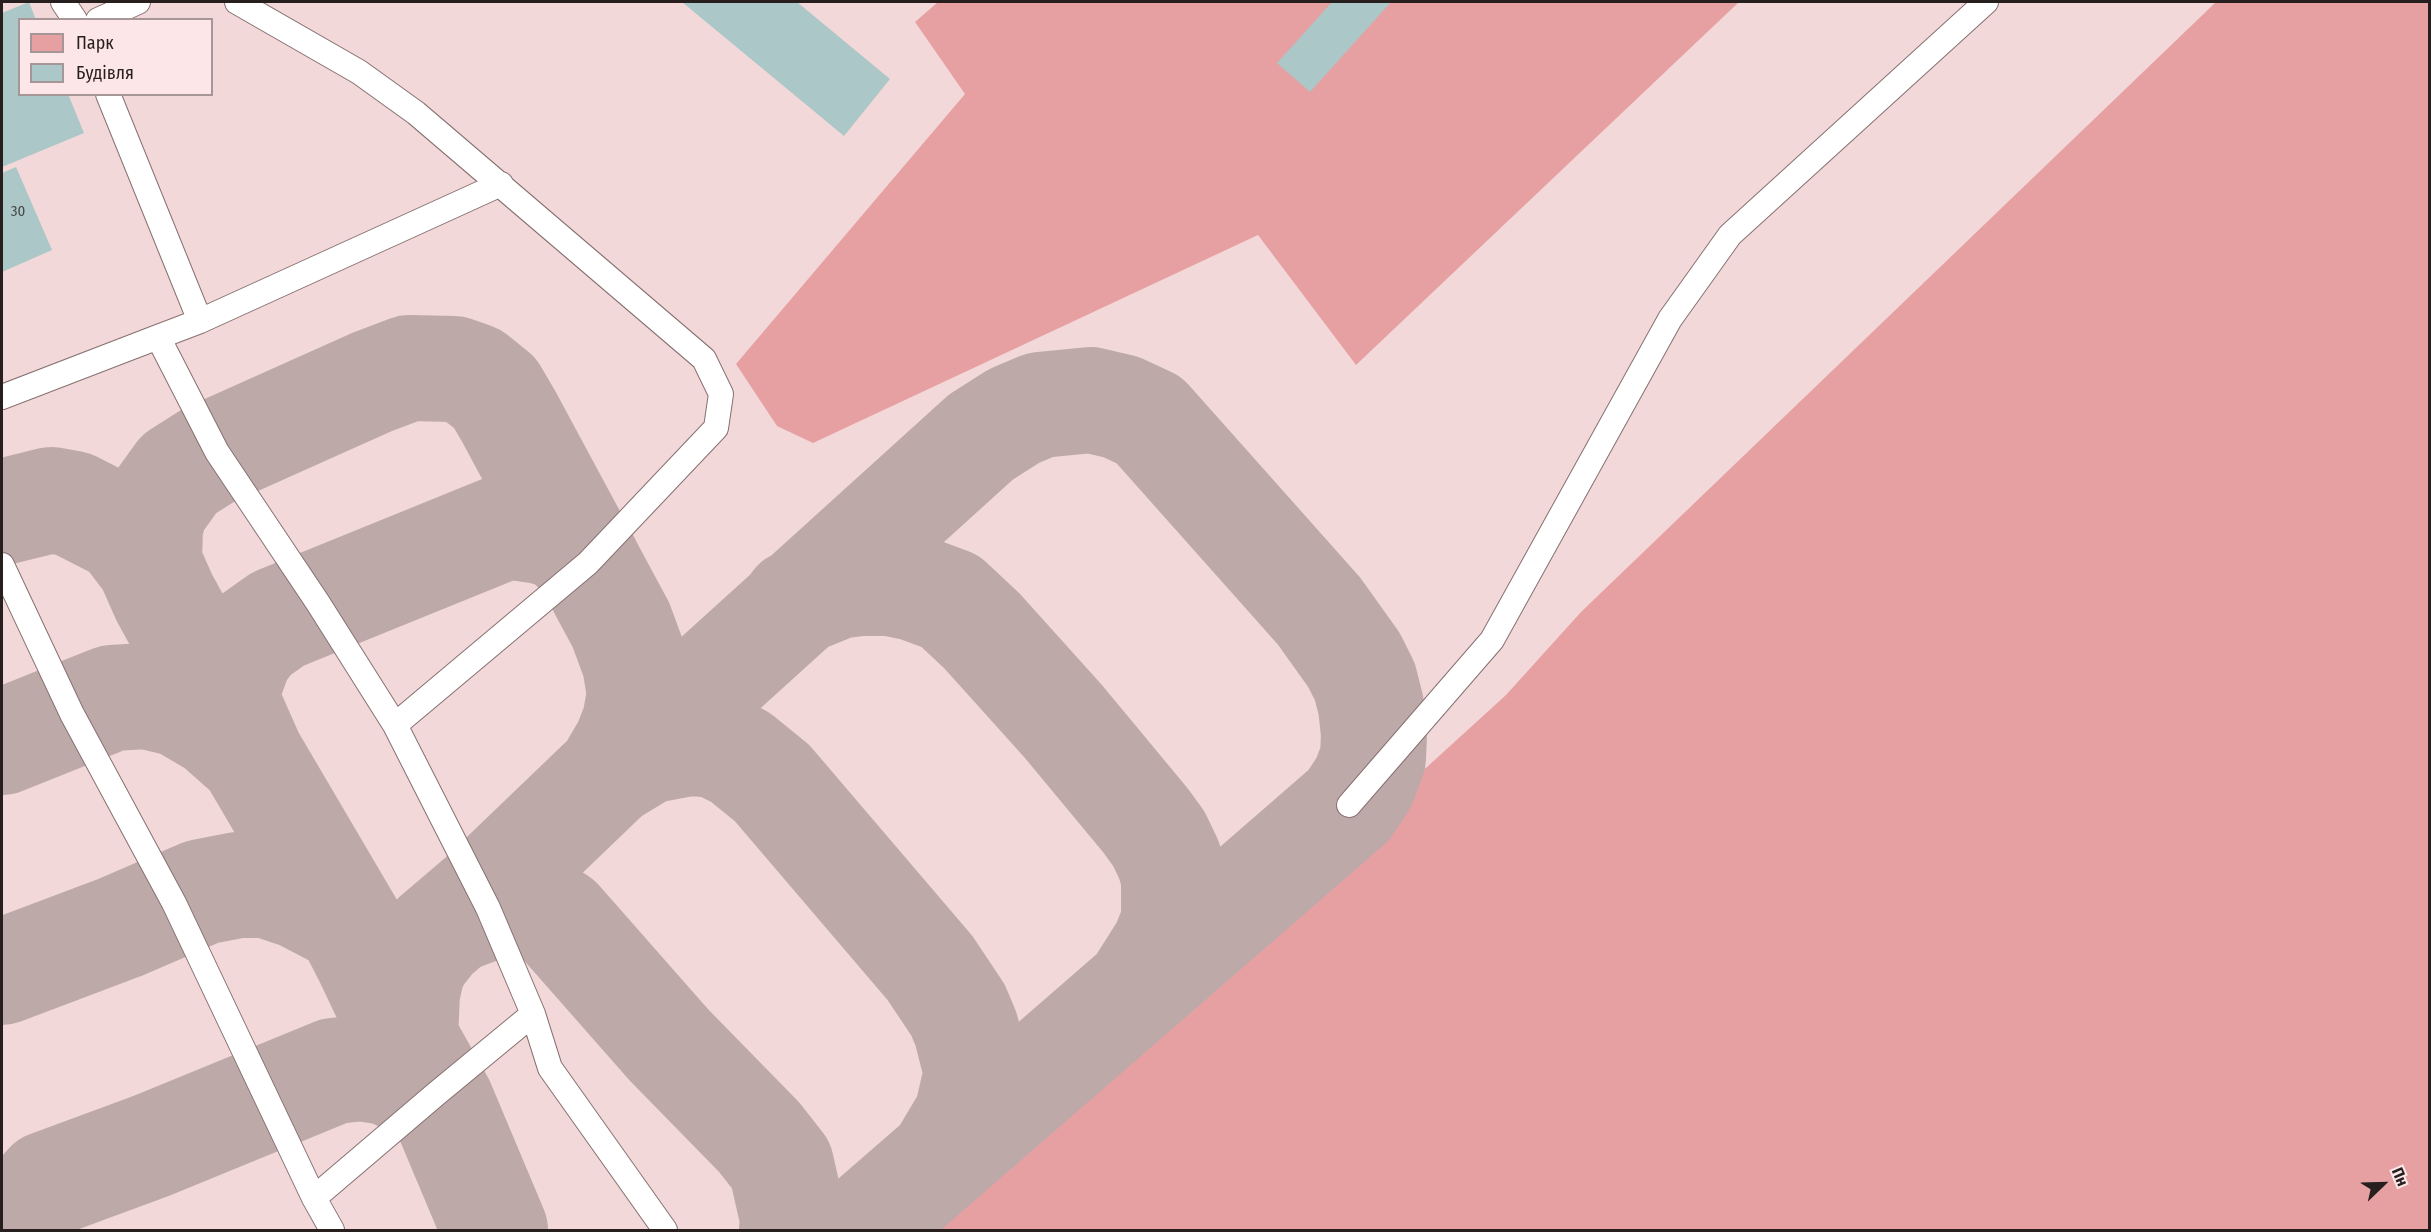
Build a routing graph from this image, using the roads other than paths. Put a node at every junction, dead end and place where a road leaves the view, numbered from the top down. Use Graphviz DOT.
graph roads {
  1 [pos="63,2"];
  2 [pos="138,2"];
  3 [pos="237,2"];
  4 [pos="1986,2"];
  5 [pos="74,18"];
  6 [pos="102,18"];
  7 [pos="109,96"];
  8 [pos="501,184"];
  9 [pos="200,321"];
  10 [pos="158,337"];
  11 [pos="2,397"];
  12 [pos="2,565"];
  13 [pos="395,725"];
  14 [pos="1349,805"];
  15 [pos="533,1014"];
  16 [pos="314,1197"];
  17 [pos="332,1230"];
  18 [pos="665,1230"];
  1 -- 5 [label="lane"];
  2 -- 6 [label="lane"];
  3 -- 8 [label="lane"];
  4 -- 14 [label="lane"];
  7 -- 9 [label="lane"];
  8 -- 9 [label="lane"];
  8 -- 13 [label="lane"];
  9 -- 10 [label="lane"];
  10 -- 11 [label="lane"];
  10 -- 13 [label="lane"];
  12 -- 16 [label="lane"];
  13 -- 15 [label="lane"];
  15 -- 16 [label="lane"];
  15 -- 18 [label="lane"];
  16 -- 17 [label="lane"];
}
